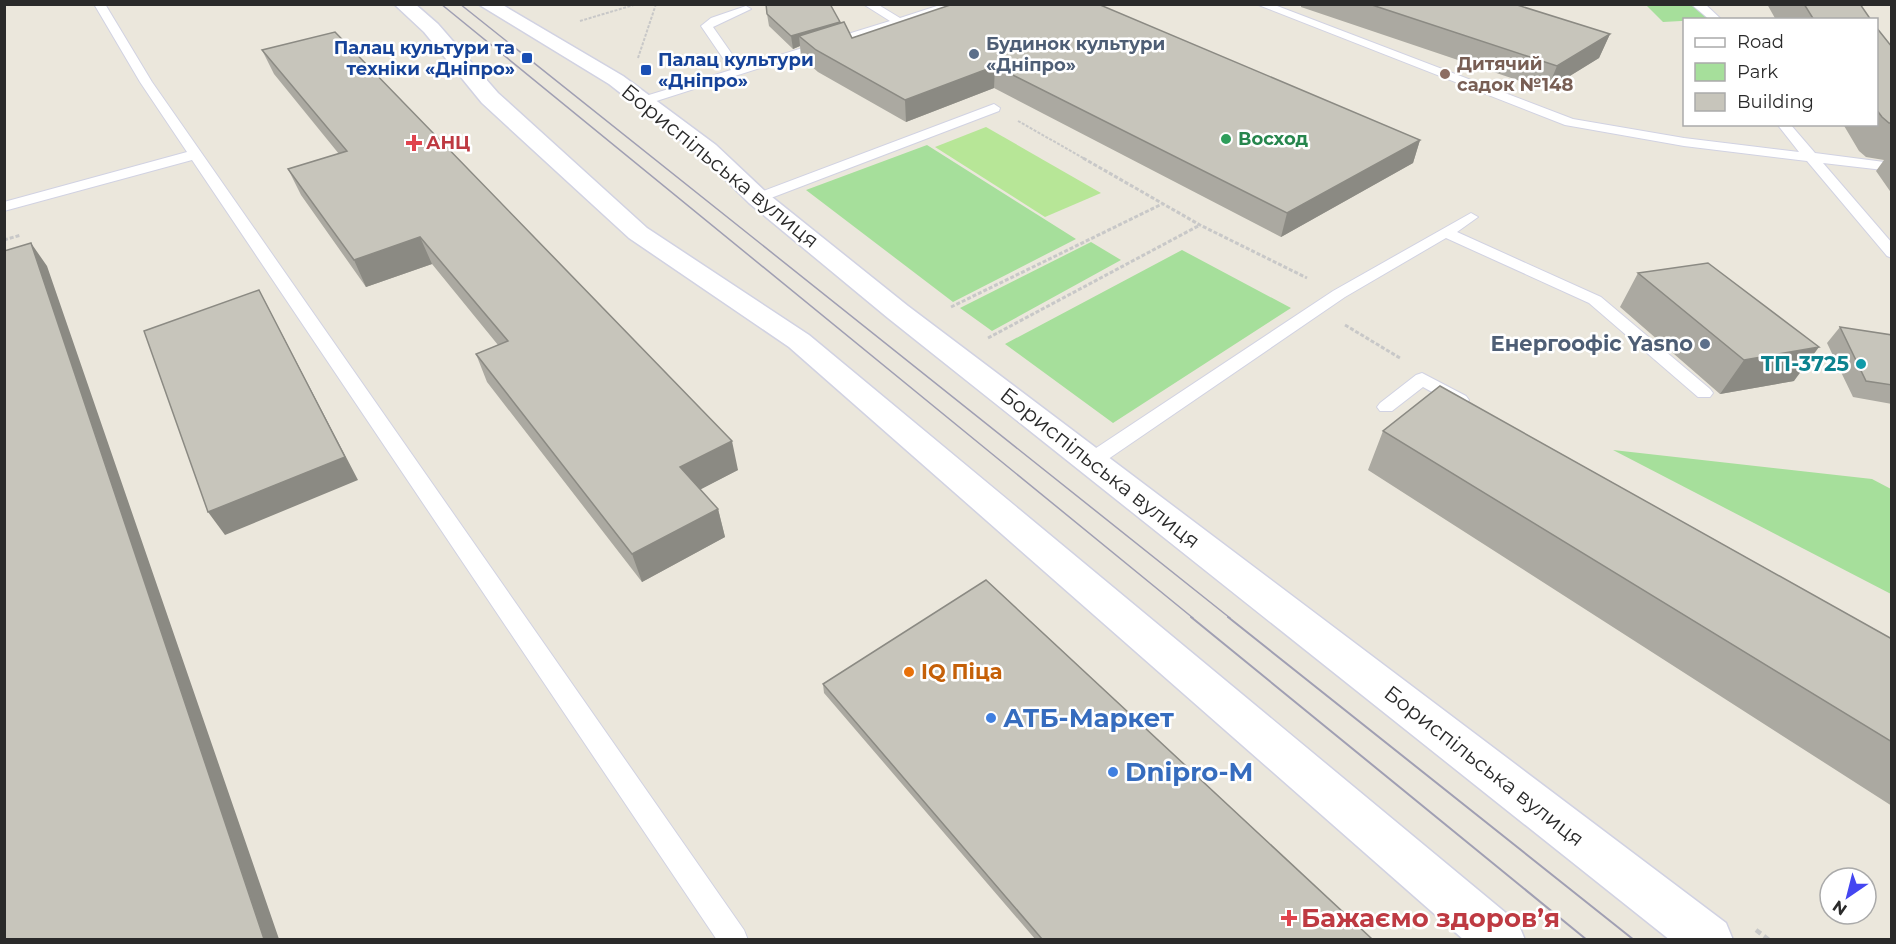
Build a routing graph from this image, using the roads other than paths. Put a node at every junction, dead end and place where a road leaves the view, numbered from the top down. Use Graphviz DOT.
graph roads {
  1 [pos="99,4"];
  2 [pos="403,4"];
  3 [pos="487,4"];
  4 [pos="868,4"];
  5 [pos="956,4"];
  6 [pos="1261,4"];
  7 [pos="1696,4"];
  8 [pos="746,9"];
  9 [pos="1715,18"];
  10 [pos="900,22"];
  11 [pos="738,72"];
  12 [pos="643,101"];
  13 [pos="994,108"];
  14 [pos="1785,126"];
  15 [pos="197,154"];
  16 [pos="1811,157"];
  17 [pos="1892,167"];
  18 [pos="758,198"];
  19 [pos="4,207"];
  20 [pos="1471,217"];
  21 [pos="1445,232"];
  22 [pos="1892,253"];
  23 [pos="1704,393"];
  24 [pos="1386,407"];
  25 [pos="1474,409"];
  26 [pos="1091,460"];
  27 [pos="734,939"];
  28 [pos="1501,939"];
  29 [pos="1709,939"];
  1 -- 15 [label="lane"];
  2 -- 28 [label="main road"];
  3 -- 12 [label="main road, Бориспільська вулиця"];
  4 -- 10 [label="lane"];
  5 -- 10 [label="lane"];
  6 -- 16 [label="lane"];
  7 -- 9 [label="lane"];
  8 -- 11 [label="lane"];
  10 -- 11 [label="lane"];
  11 -- 12 [label="lane"];
  12 -- 18 [label="main road, Бориспільська вулиця"];
  13 -- 18 [label="lane"];
  14 -- 16 [label="lane"];
  15 -- 19 [label="lane"];
  15 -- 27 [label="lane"];
  16 -- 17 [label="lane"];
  16 -- 22 [label="lane"];
  18 -- 26 [label="main road, Бориспільська вулиця"];
  20 -- 21 [label="lane"];
  21 -- 23 [label="lane"];
  21 -- 26 [label="lane"];
  24 -- 25 [label="lane"];
  26 -- 29 [label="main road, Бориспільська вулиця"];
}
